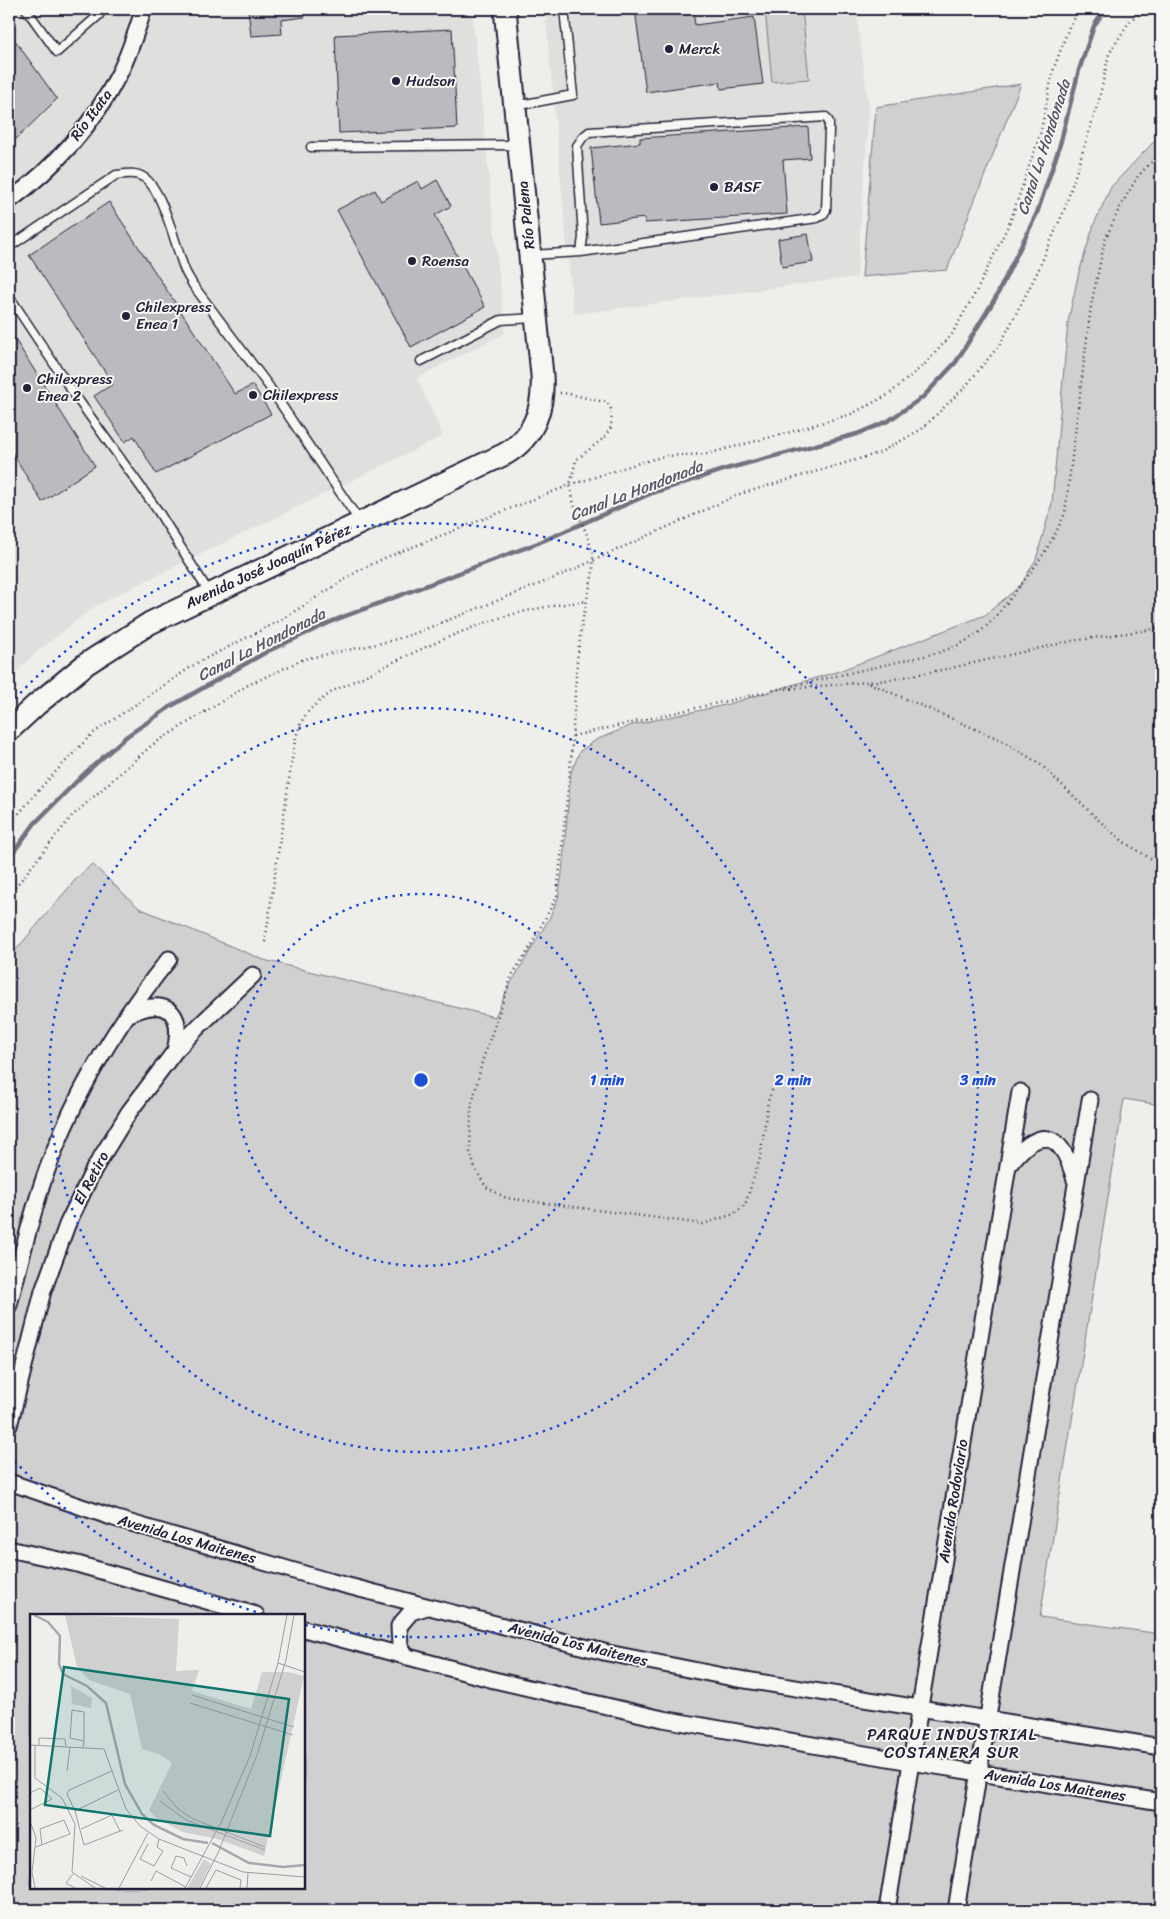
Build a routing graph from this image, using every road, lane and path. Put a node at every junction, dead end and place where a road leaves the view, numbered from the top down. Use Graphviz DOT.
graph roads {
  1 [pos="26,9"];
  2 [pos="102,9"];
  3 [pos="144,9"];
  4 [pos="505,9"];
  5 [pos="564,9"];
  6 [pos="1081,9"];
  7 [pos="1143,9"];
  8 [pos="515,106"];
  9 [pos="518,144"];
  10 [pos="311,147"];
  11 [pos="1161,152"];
  12 [pos="9,201"];
  13 [pos="9,247"];
  14 [pos="581,252"];
  15 [pos="530,255"];
  16 [pos="9,296"];
  17 [pos="536,318"];
  18 [pos="421,361"];
  19 [pos="542,392"];
  20 [pos="535,421"];
  21 [pos="570,485"];
  22 [pos="360,522"];
  23 [pos="592,561"];
  24 [pos="210,594"];
  25 [pos="586,601"];
  26 [pos="1161,628"];
  27 [pos="866,682"];
  28 [pos="778,689"];
  29 [pos="9,730"];
  30 [pos="573,736"];
  31 [pos="9,825"];
  32 [pos="1161,865"];
  33 [pos="9,895"];
  34 [pos="265,942"];
  35 [pos="169,959"];
  36 [pos="253,975"];
  37 [pos="126,1015"];
  38 [pos="175,1051"];
  39 [pos="783,1078"];
  40 [pos="1020,1092"];
  41 [pos="1090,1100"];
  42 [pos="1008,1166"];
  43 [pos="1075,1182"];
  44 [pos="9,1305"];
  45 [pos="9,1426"];
  46 [pos="9,1482"];
  47 [pos="9,1549"];
  48 [pos="427,1608"];
  49 [pos="252,1614"];
  50 [pos="305,1629"];
  51 [pos="407,1657"];
  52 [pos="920,1708"];
  53 [pos="988,1720"];
  54 [pos="1161,1747"];
  55 [pos="911,1762"];
  56 [pos="979,1772"];
  57 [pos="1161,1802"];
  58 [pos="887,1910"];
  59 [pos="956,1910"];
  1 -- 2 [label="lane"];
  3 -- 12 [label="street, Río Itata"];
  4 -- 8 [label="main road, Río Palena"];
  5 -- 8 [label="lane"];
  6 -- 21 [label="path"];
  7 -- 23 [label="path"];
  8 -- 9 [label="main road, Río Palena"];
  9 -- 10 [label="lane"];
  9 -- 15 [label="main road, Río Palena"];
  11 -- 28 [label="path"];
  13 -- 22 [label="lane"];
  14 -- 14 [label="lane"];
  14 -- 15 [label="lane"];
  15 -- 17 [label="main road, Río Palena"];
  16 -- 24 [label="lane"];
  17 -- 18 [label="lane"];
  17 -- 19 [label="main road, Río Palena"];
  19 -- 20 [label="main road, Río Palena"];
  19 -- 21 [label="path"];
  20 -- 22 [label="main road, Avenida José Joaquín Pérez"];
  21 -- 23 [label="path"];
  21 -- 31 [label="path"];
  22 -- 24 [label="main road, Avenida José Joaquín Pérez"];
  23 -- 25 [label="path"];
  23 -- 33 [label="path"];
  24 -- 29 [label="main road, Avenida José Joaquín Pérez"];
  25 -- 30 [label="path"];
  25 -- 34 [label="path"];
  26 -- 27 [label="path"];
  27 -- 28 [label="path"];
  27 -- 32 [label="path"];
  28 -- 30 [label="path"];
  30 -- 39 [label="path"];
  35 -- 37 [label="street"];
  36 -- 38 [label="street, El Retiro"];
  37 -- 38 [label="street"];
  37 -- 44 [label="street"];
  38 -- 45 [label="street, El Retiro"];
  40 -- 42 [label="street, Avenida Rodoviario"];
  41 -- 43 [label="street"];
  42 -- 43 [label="street"];
  42 -- 52 [label="street, Avenida Rodoviario"];
  43 -- 53 [label="street"];
  46 -- 48 [label="street, Avenida Los Maitenes"];
  47 -- 49 [label="street"];
  48 -- 51 [label="street"];
  48 -- 52 [label="street, Avenida Los Maitenes"];
  50 -- 51 [label="street, Avenida Los Maitenes"];
  51 -- 55 [label="street, Avenida Los Maitenes"];
  52 -- 53 [label="street, Avenida Los Maitenes"];
  52 -- 55 [label="street, Avenida Rodoviario"];
  53 -- 54 [label="street, Avenida Los Maitenes"];
  53 -- 56 [label="street"];
  55 -- 56 [label="street, Avenida Los Maitenes"];
  55 -- 58 [label="street, Avenida Rodoviario"];
  56 -- 57 [label="street, Avenida Los Maitenes"];
  56 -- 59 [label="street"];
}
